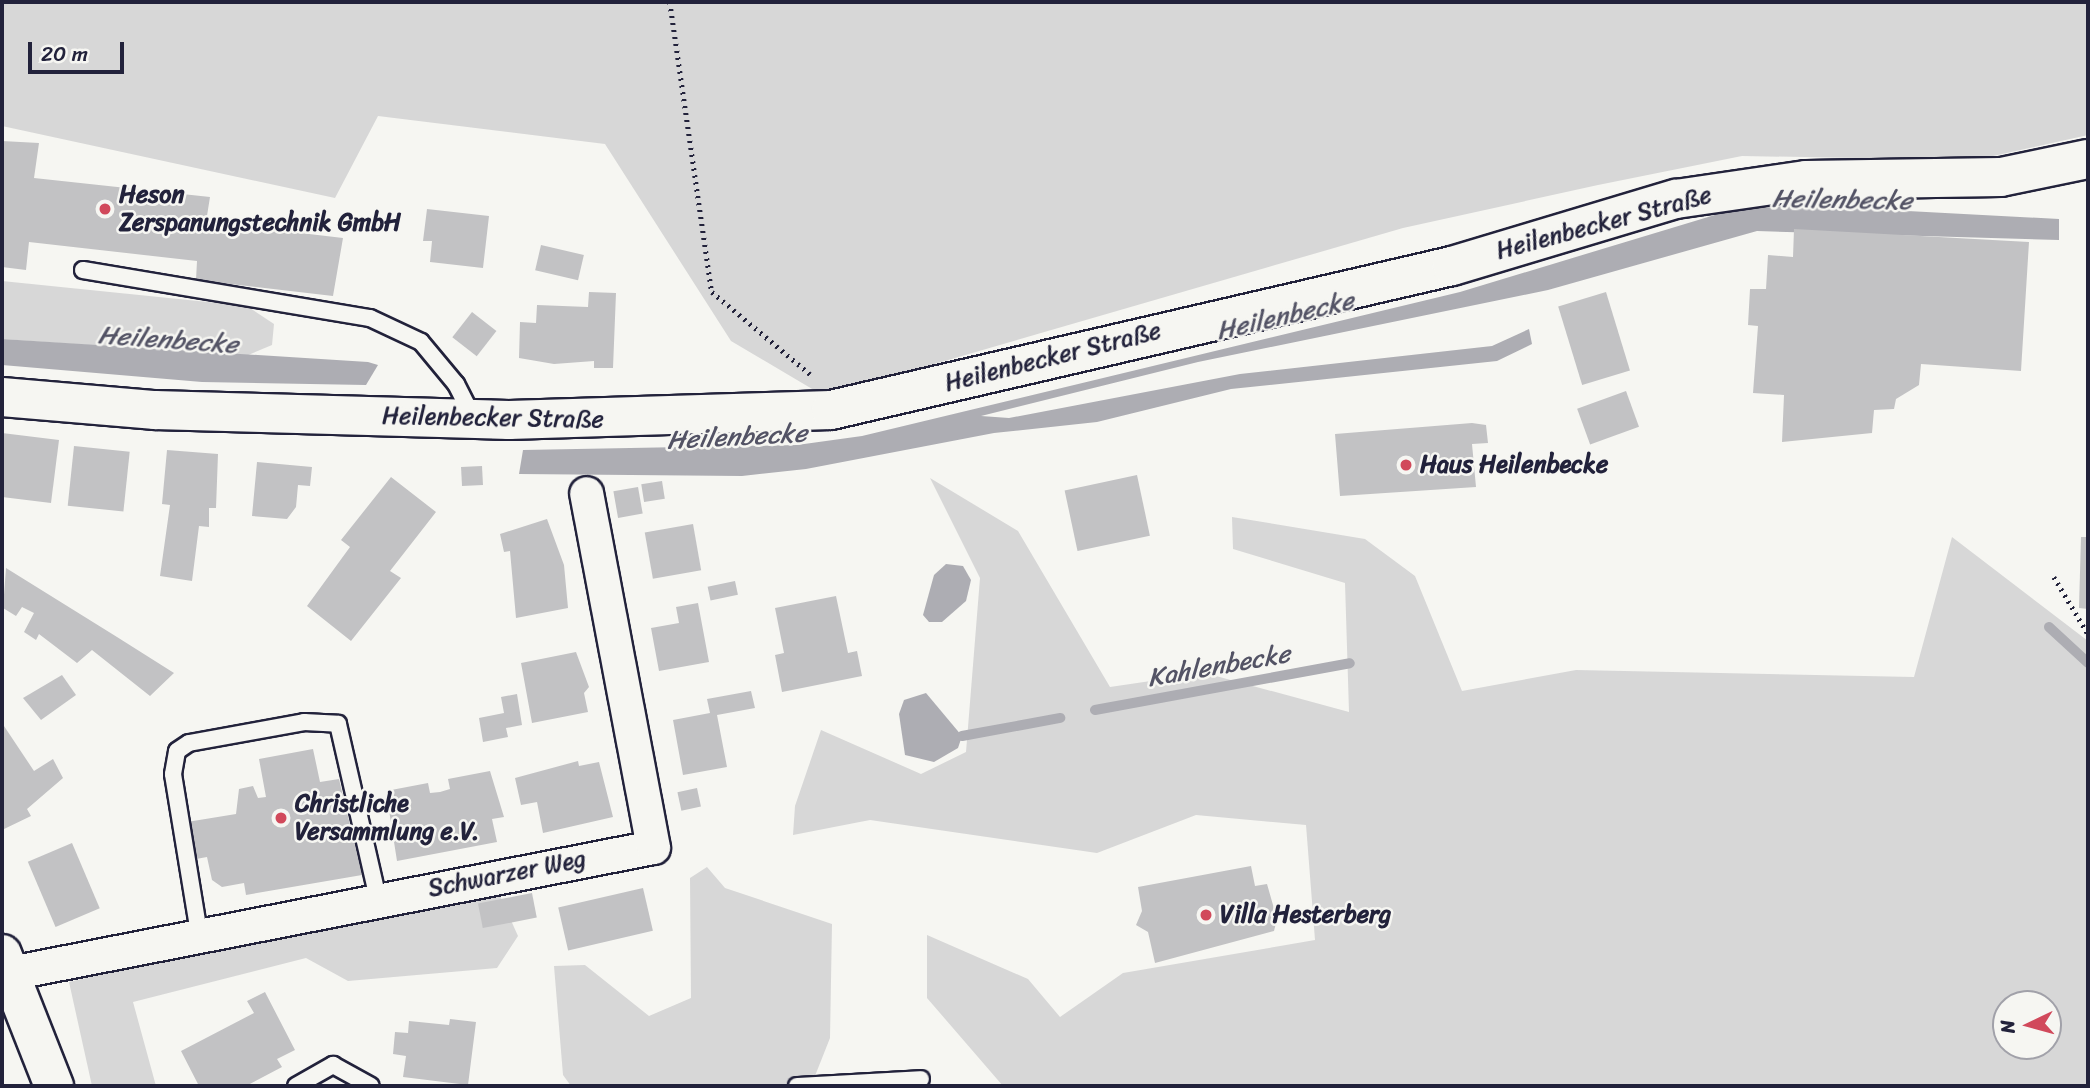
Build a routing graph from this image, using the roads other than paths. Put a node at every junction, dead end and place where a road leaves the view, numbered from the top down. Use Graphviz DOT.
graph roads {
  1 [pos="2088,159"];
  2 [pos="83,270"];
  3 [pos="2,397"];
  4 [pos="474,419"];
  5 [pos="586,493"];
  6 [pos="378,898"];
  7 [pos="199,933"];
  8 [pos="4,968"];
  9 [pos="921,1079"];
  10 [pos="54,1086"];
  11 [pos="296,1086"];
  12 [pos="371,1086"];
  13 [pos="797,1086"];
  1 -- 4 [label="main road, Heilenbecker Straße"];
  2 -- 4 [label="lane"];
  3 -- 4 [label="main road, Heilenbecker Straße"];
  5 -- 6 [label="street, Schwarzer Weg"];
  6 -- 7 [label="street, Schwarzer Weg"];
  6 -- 7 [label="lane"];
  7 -- 8 [label="street, Schwarzer Weg"];
  8 -- 10 [label="main road"];
  9 -- 13 [label="lane"];
  11 -- 12 [label="lane"];
}
